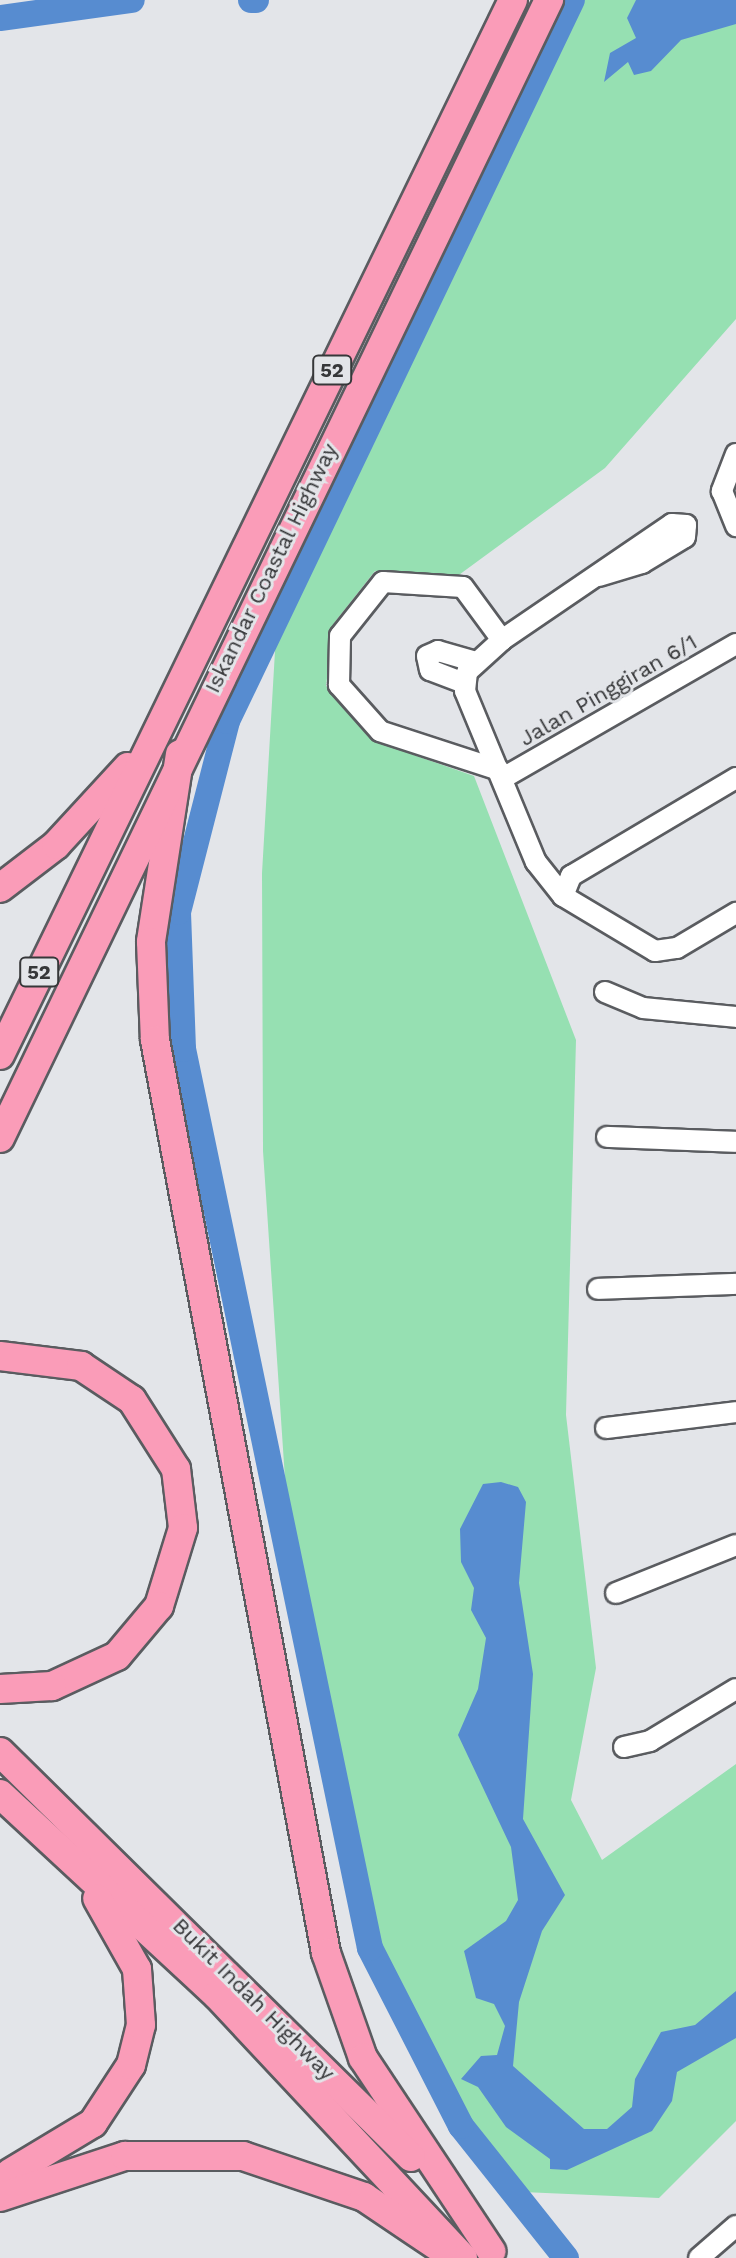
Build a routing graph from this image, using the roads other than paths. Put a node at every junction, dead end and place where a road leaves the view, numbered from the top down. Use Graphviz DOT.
graph roads {
  1 [pos="513,0"];
  2 [pos="549,0"];
  3 [pos="736,454"];
  4 [pos="736,526"];
  5 [pos="599,576"];
  6 [pos="502,640"];
  7 [pos="736,644"];
  8 [pos="476,662"];
  9 [pos="464,687"];
  10 [pos="153,740"];
  11 [pos="180,754"];
  12 [pos="501,774"];
  13 [pos="736,778"];
  14 [pos="0,888"];
  15 [pos="563,896"];
  16 [pos="736,913"];
  17 [pos="605,992"];
  18 [pos="736,1017"];
  19 [pos="0,1055"];
  20 [pos="607,1137"];
  21 [pos="0,1138"];
  22 [pos="736,1142"];
  23 [pos="736,1284"];
  24 [pos="598,1289"];
  25 [pos="0,1356"];
  26 [pos="736,1412"];
  27 [pos="606,1428"];
  28 [pos="736,1545"];
  29 [pos="616,1593"];
  30 [pos="0,1689"];
  31 [pos="736,1689"];
  32 [pos="624,1747"];
  33 [pos="0,1752"];
  34 [pos="0,1794"];
  35 [pos="51,1842"];
  36 [pos="0,2178"];
  37 [pos="0,2197"];
  38 [pos="736,2226"];
  39 [pos="494,2254"];
  40 [pos="452,2258"];
  41 [pos="463,2258"];
  42 [pos="699,2258"];
  1 -- 10 [label="highway, Iskandar Coastal Highway / 52"];
  2 -- 11 [label="highway, Iskandar Coastal Highway / 52"];
  3 -- 4 [label="street"];
  5 -- 6 [label="street"];
  6 -- 8 [label="street"];
  6 -- 12 [label="street"];
  7 -- 12 [label="street, Jalan Pinggiran 6/1"];
  8 -- 9 [label="street"];
  8 -- 9 [label="street"];
  9 -- 12 [label="street"];
  10 -- 14 [label="highway"];
  10 -- 19 [label="highway, Iskandar Coastal Highway / 52"];
  11 -- 21 [label="highway, Iskandar Coastal Highway / 52"];
  11 -- 39 [label="highway"];
  12 -- 15 [label="street"];
  13 -- 15 [label="street"];
  15 -- 16 [label="street"];
  17 -- 18 [label="street"];
  20 -- 22 [label="street"];
  23 -- 24 [label="street"];
  25 -- 30 [label="highway"];
  26 -- 27 [label="street"];
  28 -- 29 [label="street"];
  31 -- 32 [label="street"];
  33 -- 39 [label="highway, Bukit Indah Highway"];
  34 -- 35 [label="highway, Bukit Indah Highway"];
  35 -- 36 [label="highway"];
  35 -- 41 [label="highway, Bukit Indah Highway"];
  37 -- 40 [label="highway"];
  38 -- 42 [label="street"];
}
